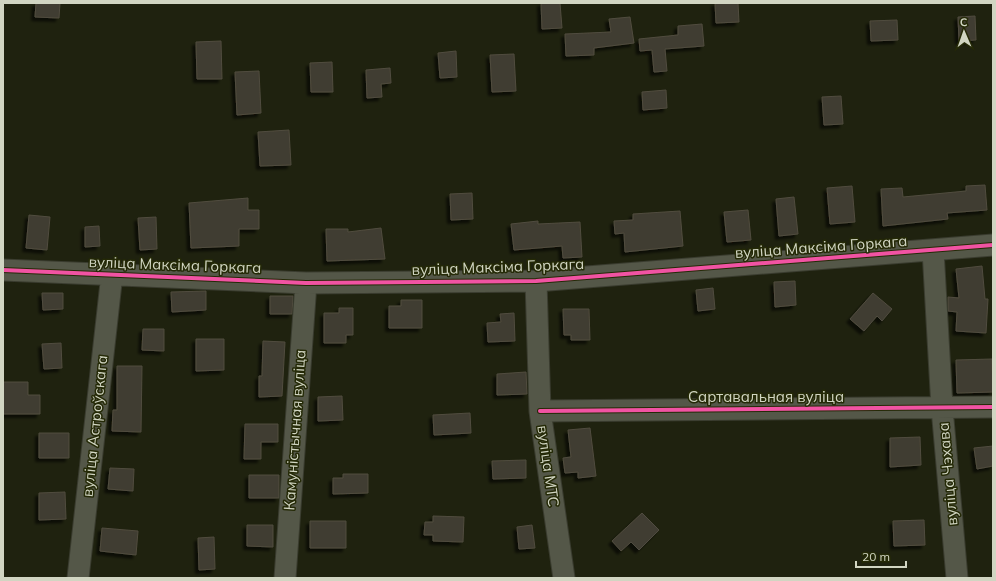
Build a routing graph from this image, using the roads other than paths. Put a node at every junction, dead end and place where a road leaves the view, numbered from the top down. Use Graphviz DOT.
graph roads {
  1 [pos="993,245"];
  2 [pos="933,250"];
  3 [pos="3,270"];
  4 [pos="112,274"];
  5 [pos="536,281"];
  6 [pos="306,283"];
  7 [pos="993,407"];
  8 [pos="942,408"];
  9 [pos="540,410"];
  10 [pos="78,578"];
  11 [pos="285,578"];
  12 [pos="564,578"];
  13 [pos="957,578"];
  1 -- 2 [label="street, вуліца Максіма Горкага"];
  2 -- 5 [label="street, вуліца Максіма Горкага"];
  2 -- 8 [label="street, вуліца Чэхава"];
  3 -- 4 [label="street, вуліца Максіма Горкага"];
  4 -- 6 [label="street, вуліца Максіма Горкага"];
  4 -- 10 [label="street, вуліца Астроўскага"];
  5 -- 6 [label="street, вуліца Максіма Горкага"];
  5 -- 9 [label="street, вуліца МТС"];
  6 -- 11 [label="street, Камуністычная вуліца"];
  7 -- 8 [label="street, Сартавальная вуліца"];
  8 -- 9 [label="street, Сартавальная вуліца"];
  8 -- 13 [label="street, вуліца Чэхава"];
  9 -- 12 [label="street, вуліца МТС"];
}
